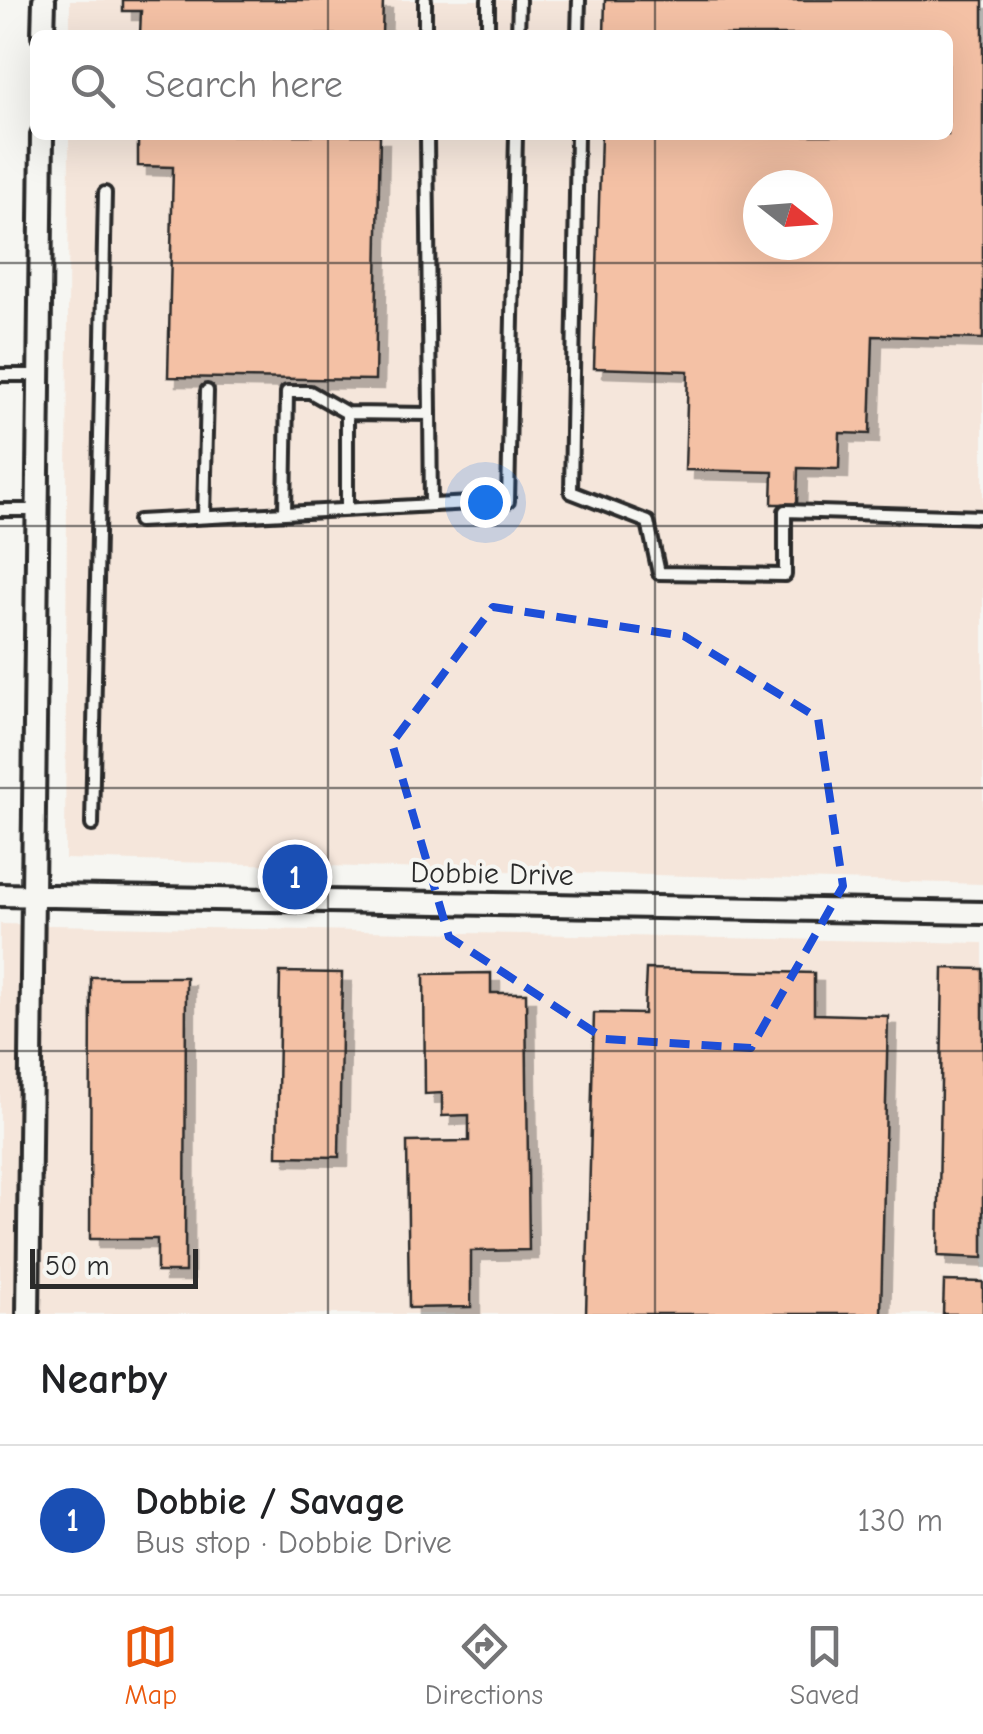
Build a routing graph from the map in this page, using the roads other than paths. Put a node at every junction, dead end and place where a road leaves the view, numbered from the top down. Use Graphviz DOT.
graph roads {
  1 [pos="44,0"];
  2 [pos="425,0"];
  3 [pos="488,0"];
  4 [pos="519,0"];
  5 [pos="579,0"];
  6 [pos="44,30"];
  7 [pos="426,30"];
  8 [pos="488,30"];
  9 [pos="518,30"];
  10 [pos="578,30"];
  11 [pos="42,140"];
  12 [pos="427,140"];
  13 [pos="516,140"];
  14 [pos="576,140"];
  15 [pos="105,194"];
  16 [pos="0,375"];
  17 [pos="39,375"];
  18 [pos="208,392"];
  19 [pos="348,413"];
  20 [pos="430,414"];
  21 [pos="432,505"];
  22 [pos="347,509"];
  23 [pos="0,510"];
  24 [pos="37,510"];
  25 [pos="285,512"];
  26 [pos="204,516"];
  27 [pos="983,517"];
  28 [pos="139,521"];
  29 [pos="92,825"];
  30 [pos="0,895"];
  31 [pos="34,896"];
  32 [pos="983,913"];
  33 [pos="28,1314"];
  1 -- 6 [label="street"];
  2 -- 7 [label="lane"];
  3 -- 8 [label="lane"];
  4 -- 9 [label="lane"];
  5 -- 10 [label="lane"];
  11 -- 17 [label="street"];
  12 -- 20 [label="lane"];
  13 -- 21 [label="lane"];
  14 -- 27 [label="lane"];
  15 -- 29 [label="lane"];
  16 -- 17 [label="lane"];
  17 -- 24 [label="street"];
  18 -- 26 [label="lane"];
  19 -- 20 [label="lane"];
  19 -- 22 [label="lane"];
  19 -- 25 [label="lane"];
  20 -- 21 [label="lane"];
  21 -- 22 [label="lane"];
  22 -- 25 [label="lane"];
  23 -- 24 [label="lane"];
  24 -- 31 [label="street"];
  25 -- 26 [label="lane"];
  26 -- 28 [label="lane"];
  30 -- 31 [label="street, Dobbie Drive"];
  31 -- 32 [label="street, Dobbie Drive"];
  31 -- 33 [label="street"];
}
